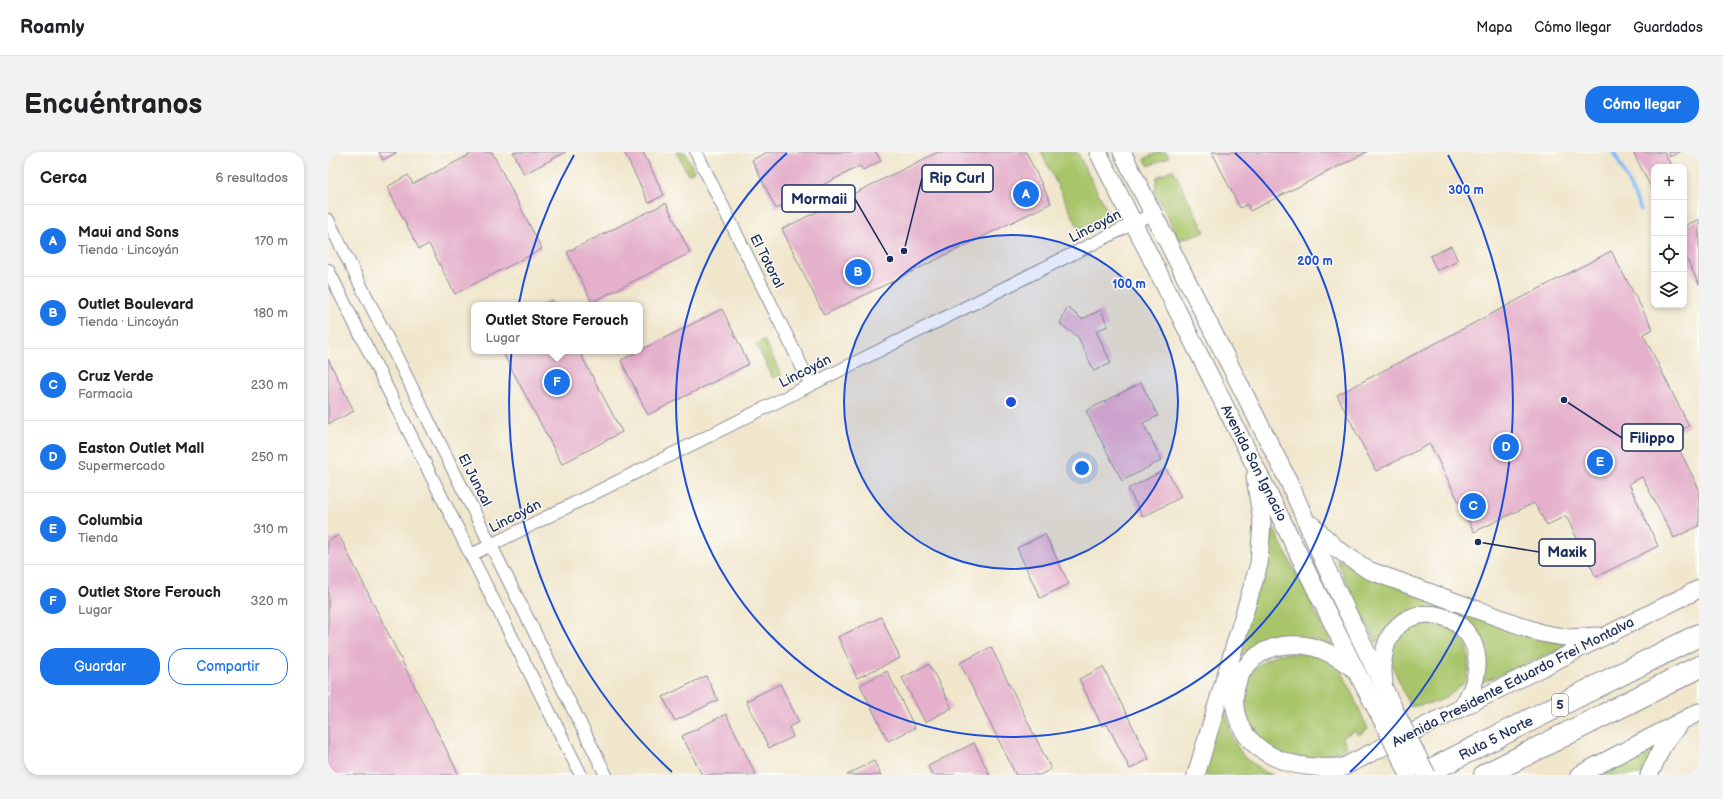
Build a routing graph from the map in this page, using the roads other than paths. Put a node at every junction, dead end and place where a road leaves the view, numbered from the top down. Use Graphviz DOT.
graph roads {
  1 [pos="696,152"];
  2 [pos="1098,152"];
  3 [pos="1122,152"];
  4 [pos="1152,214"];
  5 [pos="328,220"];
  6 [pos="1134,223"];
  7 [pos="328,270"];
  8 [pos="811,384"];
  9 [pos="1254,462"];
  10 [pos="1289,482"];
  11 [pos="1268,492"];
  12 [pos="1304,515"];
  13 [pos="491,545"];
  14 [pos="471,555"];
  15 [pos="1699,589"];
  16 [pos="1607,635"];
  17 [pos="1699,635"];
  18 [pos="1699,667"];
  19 [pos="1355,669"];
  20 [pos="1385,690"];
  21 [pos="1462,707"];
  22 [pos="1388,715"];
  23 [pos="1693,716"];
  24 [pos="1346,766"];
  25 [pos="582,775"];
  26 [pos="606,775"];
  27 [pos="1196,775"];
  28 [pos="1327,775"];
  29 [pos="1409,775"];
  30 [pos="1421,775"];
  31 [pos="1427,775"];
  32 [pos="1485,775"];
  33 [pos="1579,775"];
  34 [pos="1649,775"];
  1 -- 8 [label="street, El Totoral"];
  2 -- 6 [label="main road, Avenida San Ignacio"];
  3 -- 4 [label="main road, Avenida San Ignacio"];
  4 -- 6 [label="street, Lincoyán"];
  4 -- 10 [label="main road, Avenida San Ignacio"];
  5 -- 13 [label="street, El Juncal"];
  6 -- 8 [label="street, Lincoyán"];
  6 -- 9 [label="main road, Avenida San Ignacio"];
  7 -- 14 [label="street"];
  8 -- 13 [label="street, Lincoyán"];
  9 -- 11 [label="main road, Avenida San Ignacio"];
  9 -- 27 [label="main road"];
  10 -- 11 [label="main road"];
  10 -- 12 [label="main road, Avenida San Ignacio"];
  11 -- 19 [label="main road, Avenida San Ignacio"];
  12 -- 16 [label="main road"];
  12 -- 20 [label="main road, Avenida San Ignacio"];
  13 -- 14 [label="street, Lincoyán"];
  13 -- 26 [label="street, El Juncal"];
  14 -- 25 [label="street"];
  15 -- 16 [label="main road, Avenida Presidente Eduardo Frei Montalva"];
  16 -- 21 [label="main road, Avenida Presidente Eduardo Frei Montalva"];
  17 -- 30 [label="highway, Ruta 5 Norte / 5"];
  18 -- 32 [label="highway, Ruta 5 Norte / 5"];
  19 -- 22 [label="main road, Avenida San Ignacio"];
  19 -- 24 [label="main road"];
  20 -- 21 [label="main road"];
  20 -- 22 [label="main road, Avenida San Ignacio"];
  21 -- 24 [label="main road, Avenida Presidente Eduardo Frei Montalva"];
  22 -- 29 [label="main road, Avenida San Ignacio, bridge"];
  22 -- 31 [label="main road, Avenida San Ignacio, bridge"];
  23 -- 33 [label="main road"];
  23 -- 34 [label="main road"];
  24 -- 28 [label="main road, Avenida Presidente Eduardo Frei Montalva"];
}
